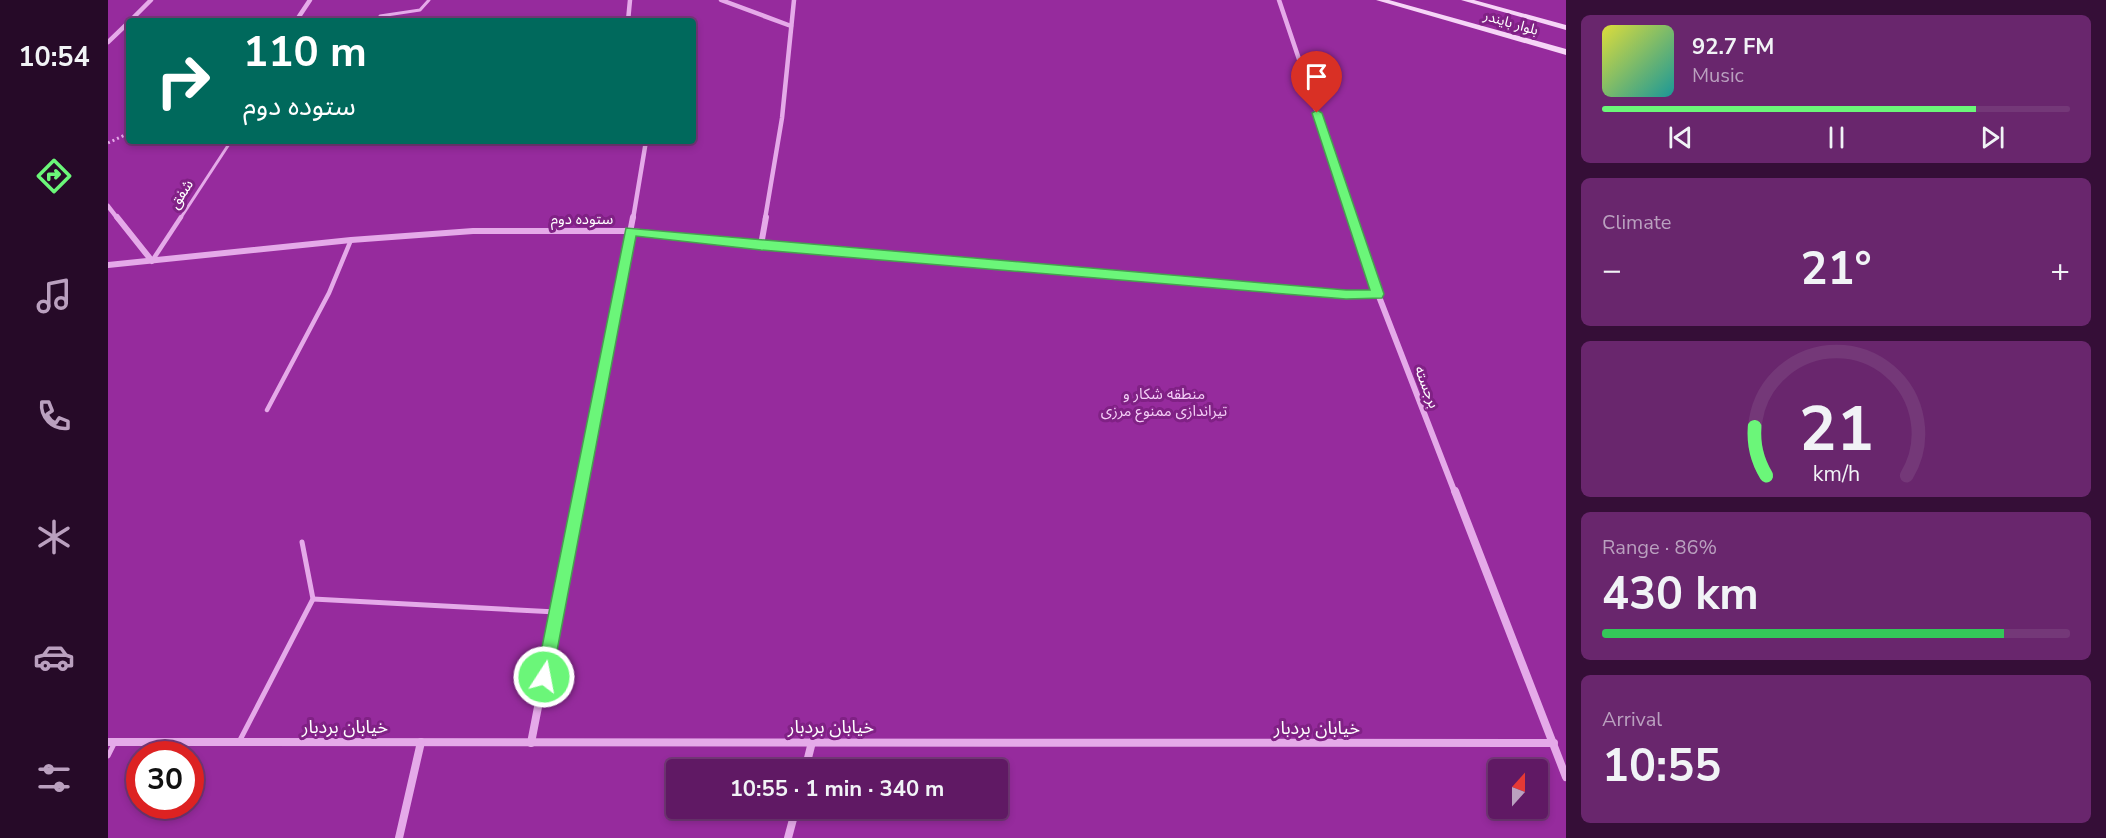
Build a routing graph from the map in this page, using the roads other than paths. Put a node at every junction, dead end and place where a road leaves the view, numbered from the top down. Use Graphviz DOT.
graph roads {
  1 [pos="151,0"];
  2 [pos="310,0"];
  3 [pos="429,0"];
  4 [pos="630,0"];
  5 [pos="721,0"];
  6 [pos="794,0"];
  7 [pos="1279,0"];
  8 [pos="1380,0"];
  9 [pos="1465,0"];
  10 [pos="380,16"];
  11 [pos="134,18"];
  12 [pos="298,18"];
  13 [pos="628,18"];
  14 [pos="126,26"];
  15 [pos="791,26"];
  16 [pos="1566,28"];
  17 [pos="108,42"];
  18 [pos="1566,52"];
  19 [pos="229,144"];
  20 [pos="646,144"];
  21 [pos="108,206"];
  22 [pos="631,231"];
  23 [pos="351,240"];
  24 [pos="761,245"];
  25 [pos="152,261"];
  26 [pos="108,265"];
  27 [pos="1378,294"];
  28 [pos="267,410"];
  29 [pos="302,542"];
  30 [pos="313,599"];
  31 [pos="557,612"];
  32 [pos="112,742"];
  33 [pos="239,742"];
  34 [pos="421,742"];
  35 [pos="531,742"];
  36 [pos="812,742"];
  37 [pos="1554,743"];
  38 [pos="108,756"];
  39 [pos="808,759"];
  40 [pos="1566,777"];
  41 [pos="792,819"];
  42 [pos="399,838"];
  43 [pos="788,838"];
  1 -- 11 [label="street"];
  2 -- 12 [label="street"];
  3 -- 10 [label="lane"];
  4 -- 13 [label="street"];
  5 -- 15 [label="street"];
  6 -- 15 [label="street"];
  7 -- 27 [label="street, برجسته"];
  8 -- 18 [label="street, بلوار بایندر"];
  9 -- 16 [label="street, بلوار بایندر"];
  14 -- 17 [label="street"];
  15 -- 24 [label="street"];
  19 -- 25 [label="lane, شفق"];
  20 -- 22 [label="street"];
  21 -- 25 [label="street"];
  22 -- 23 [label="street, ستوده دوم"];
  22 -- 24 [label="street, ستوده دوم"];
  22 -- 31 [label="street"];
  23 -- 25 [label="street, ستوده دوم"];
  23 -- 28 [label="lane"];
  24 -- 27 [label="street, ستوده دوم"];
  25 -- 26 [label="street, ستوده دوم"];
  27 -- 37 [label="street, برجسته"];
  29 -- 30 [label="lane"];
  30 -- 31 [label="lane"];
  30 -- 33 [label="lane"];
  31 -- 35 [label="street"];
  32 -- 33 [label="street, خیابان بردبار"];
  32 -- 38 [label="lane"];
  33 -- 34 [label="street, خیابان بردبار"];
  34 -- 35 [label="street, خیابان بردبار"];
  34 -- 42 [label="street"];
  35 -- 36 [label="street, خیابان بردبار"];
  36 -- 37 [label="street, خیابان بردبار"];
  36 -- 39 [label="street"];
  37 -- 40 [label="street, برجسته"];
  41 -- 43 [label="street"];
}
